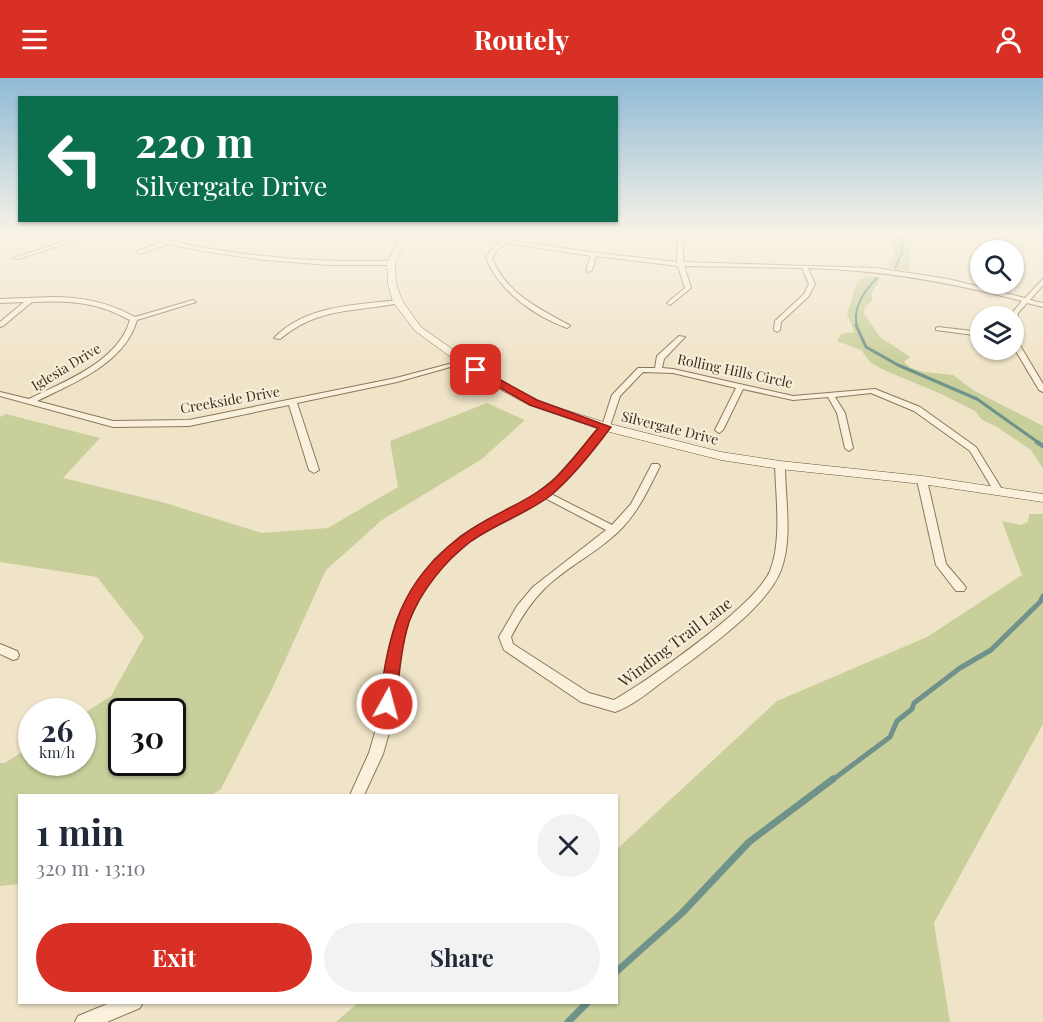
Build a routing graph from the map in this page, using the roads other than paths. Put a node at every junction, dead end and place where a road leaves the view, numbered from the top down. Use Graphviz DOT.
graph roads {
  1 [pos="392,279"];
  2 [pos="499,279"];
  3 [pos="685,279"];
  4 [pos="810,279"];
  5 [pos="927,279"];
  6 [pos="1043,281"];
  7 [pos="30,300"];
  8 [pos="1026,300"];
  9 [pos="0,301"];
  10 [pos="193,302"];
  11 [pos="398,302"];
  12 [pos="670,303"];
  13 [pos="1043,305"];
  14 [pos="1021,306"];
  15 [pos="134,319"];
  16 [pos="2,325"];
  17 [pos="567,326"];
  18 [pos="938,329"];
  19 [pos="777,330"];
  20 [pos="970,333"];
  21 [pos="681,337"];
  22 [pos="278,338"];
  23 [pos="1024,359"];
  24 [pos="464,362"];
  25 [pos="658,370"];
  26 [pos="741,386"];
  27 [pos="1043,390"];
  28 [pos="0,394"];
  29 [pos="831,396"];
  30 [pos="30,402"];
  31 [pos="293,403"];
  32 [pos="606,427"];
  33 [pos="719,430"];
  34 [pos="849,448"];
  35 [pos="780,465"];
  36 [pos="655,466"];
  37 [pos="314,470"];
  38 [pos="922,480"];
  39 [pos="998,491"];
  40 [pos="544,494"];
  41 [pos="1043,498"];
  42 [pos="614,530"];
  43 [pos="960,588"];
  44 [pos="0,649"];
  45 [pos="13,655"];
  46 [pos="357,794"];
  47 [pos="129,1004"];
  48 [pos="84,1022"];
  1 -- 11 [label="street, Silvergate Drive"];
  2 -- 17 [label="street"];
  3 -- 12 [label="street"];
  4 -- 19 [label="street"];
  5 -- 8 [label="street"];
  6 -- 8 [label="street"];
  7 -- 9 [label="street"];
  7 -- 15 [label="street"];
  7 -- 16 [label="street"];
  8 -- 13 [label="street"];
  8 -- 14 [label="street"];
  10 -- 15 [label="street"];
  11 -- 22 [label="street"];
  11 -- 24 [label="street, Silvergate Drive"];
  15 -- 30 [label="street, Iglesia Drive"];
  18 -- 20 [label="street"];
  21 -- 25 [label="street"];
  23 -- 27 [label="street"];
  24 -- 31 [label="street, Creekside Drive"];
  24 -- 32 [label="street, Silvergate Drive"];
  25 -- 26 [label="street, Rolling Hills Circle"];
  25 -- 32 [label="street, Rolling Hills Circle"];
  26 -- 29 [label="street, Rolling Hills Circle"];
  26 -- 33 [label="street"];
  28 -- 30 [label="street, Creekside Drive"];
  29 -- 34 [label="street"];
  29 -- 39 [label="street, Rolling Hills Circle"];
  30 -- 31 [label="street, Creekside Drive"];
  31 -- 37 [label="street"];
  32 -- 35 [label="street, Silvergate Drive"];
  32 -- 40 [label="street"];
  35 -- 38 [label="street, Silvergate Drive"];
  35 -- 42 [label="street, Winding Trail Lane"];
  36 -- 42 [label="street, Winding Trail Lane"];
  38 -- 39 [label="street, Silvergate Drive"];
  38 -- 43 [label="street"];
  39 -- 41 [label="street, Silvergate Drive"];
  40 -- 42 [label="street"];
  40 -- 46 [label="street"];
  44 -- 45 [label="street"];
  47 -- 48 [label="street"];
}
